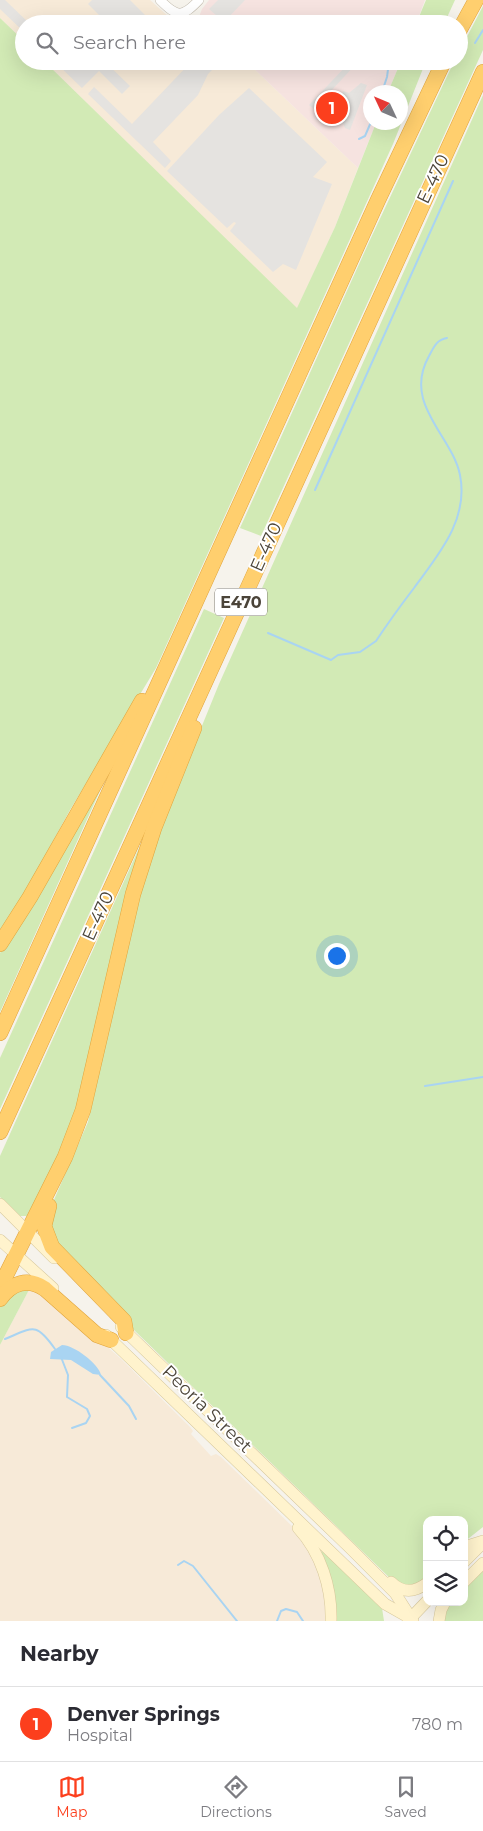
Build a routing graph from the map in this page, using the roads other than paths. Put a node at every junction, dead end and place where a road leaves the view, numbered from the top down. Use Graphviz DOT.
graph roads {
  1 [pos="160,0"];
  2 [pos="199,0"];
  3 [pos="476,0"];
  4 [pos="468,15"];
  5 [pos="440,70"];
  6 [pos="483,72"];
  7 [pos="228,630"];
  8 [pos="180,637"];
  9 [pos="0,944"];
  10 [pos="0,1033"];
  11 [pos="0,1132"];
  12 [pos="65,1157"];
  13 [pos="0,1204"];
  14 [pos="29,1232"];
  15 [pos="0,1240"];
  16 [pos="16,1256"];
  17 [pos="0,1287"];
  18 [pos="0,1299"];
  19 [pos="126,1333"];
  20 [pos="111,1340"];
  21 [pos="260,1484"];
  22 [pos="483,1542"];
  23 [pos="468,1546"];
  24 [pos="351,1549"];
  25 [pos="465,1561"];
  26 [pos="483,1563"];
  27 [pos="468,1578"];
  28 [pos="423,1585"];
  29 [pos="423,1604"];
  30 [pos="443,1606"];
  31 [pos="409,1620"];
  32 [pos="330,1621"];
  33 [pos="439,1621"];
  1 -- 2 [label="street"];
  3 -- 4 [label="highway"];
  5 -- 8 [label="highway, E470"];
  6 -- 7 [label="highway, E-470 / E470"];
  7 -- 11 [label="highway, E-470 / E470"];
  7 -- 12 [label="highway"];
  8 -- 9 [label="highway"];
  8 -- 10 [label="highway, E470"];
  12 -- 14 [label="highway"];
  12 -- 19 [label="highway"];
  13 -- 14 [label="main road, Peoria Street"];
  14 -- 16 [label="highway"];
  14 -- 19 [label="main road, Peoria Street"];
  15 -- 16 [label="main road, Peoria Street"];
  16 -- 17 [label="highway"];
  16 -- 20 [label="main road, Peoria Street"];
  18 -- 20 [label="highway"];
  19 -- 24 [label="main road, Peoria Street"];
  20 -- 21 [label="main road, Peoria Street"];
  21 -- 31 [label="main road, Peoria Street"];
  21 -- 32 [label="main road"];
  22 -- 23 [label="main road"];
  22 -- 25 [label="main road"];
  24 -- 28 [label="main road"];
  24 -- 31 [label="main road, Peoria Street"];
  26 -- 27 [label="main road"];
  29 -- 31 [label="main road"];
  30 -- 33 [label="main road"];
}
